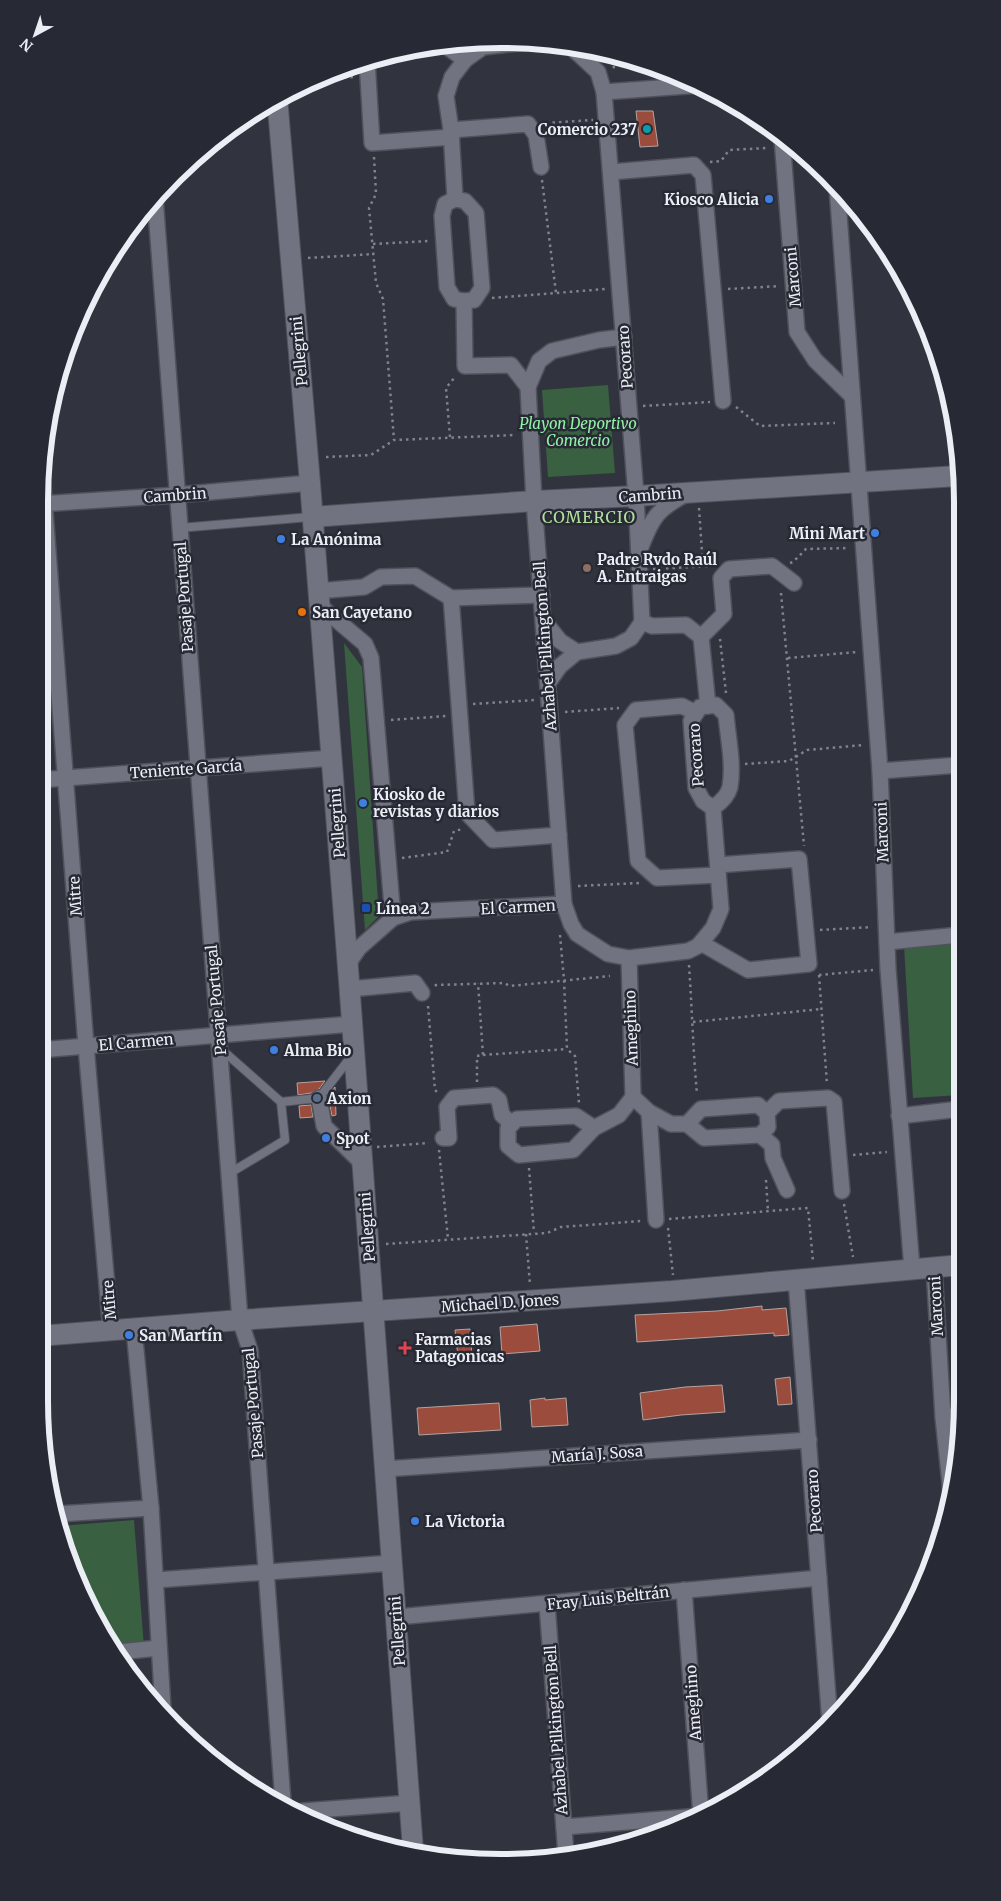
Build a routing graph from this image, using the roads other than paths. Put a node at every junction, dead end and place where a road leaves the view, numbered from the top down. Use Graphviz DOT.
graph roads {
  1 [pos="481,48"];
  2 [pos="451,50"];
  3 [pos="579,54"];
  4 [pos="465,60"];
  5 [pos="367,68"];
  6 [pos="684,86"];
  7 [pos="604,92"];
  8 [pos="272,110"];
  9 [pos="451,133"];
  10 [pos="782,146"];
  11 [pos="541,167"];
  12 [pos="611,172"];
  13 [pos="838,198"];
  14 [pos="455,199"];
  15 [pos="156,207"];
  16 [pos="469,301"];
  17 [pos="624,337"];
  18 [pos="528,387"];
  19 [pos="852,396"];
  20 [pos="723,401"];
  21 [pos="953,476"];
  22 [pos="310,483"];
  23 [pos="858,483"];
  24 [pos="694,492"];
  25 [pos="176,495"];
  26 [pos="636,496"];
  27 [pos="534,501"];
  28 [pos="48,504"];
  29 [pos="312,517"];
  30 [pos="179,528"];
  31 [pos="639,553"];
  32 [pos="48,572"];
  33 [pos="794,583"];
  34 [pos="542,595"];
  35 [pos="319,598"];
  36 [pos="451,598"];
  37 [pos="544,621"];
  38 [pos="642,622"];
  39 [pos="701,637"];
  40 [pos="577,652"];
  41 [pos="548,683"];
  42 [pos="702,710"];
  43 [pos="332,758"];
  44 [pos="954,765"];
  45 [pos="198,768"];
  46 [pos="880,771"];
  47 [pos="66,778"];
  48 [pos="48,779"];
  49 [pos="713,808"];
  50 [pos="559,835"];
  51 [pos="718,870"];
  52 [pos="564,904"];
  53 [pos="393,918"];
  54 [pos="954,936"];
  55 [pos="701,942"];
  56 [pos="887,942"];
  57 [pos="629,958"];
  58 [pos="347,965"];
  59 [pos="350,989"];
  60 [pos="425,994"];
  61 [pos="352,1024"];
  62 [pos="220,1042"];
  63 [pos="86,1046"];
  64 [pos="48,1049"];
  65 [pos="354,1052"];
  66 [pos="633,1097"];
  67 [pos="319,1098"];
  68 [pos="281,1102"];
  69 [pos="954,1111"];
  70 [pos="649,1112"];
  71 [pos="767,1113"];
  72 [pos="899,1116"];
  73 [pos="512,1124"];
  74 [pos="688,1124"];
  75 [pos="594,1128"];
  76 [pos="760,1135"];
  77 [pos="444,1138"];
  78 [pos="362,1156"];
  79 [pos="230,1173"];
  80 [pos="787,1190"];
  81 [pos="842,1191"];
  82 [pos="656,1220"];
  83 [pos="954,1266"];
  84 [pos="934,1268"];
  85 [pos="912,1269"];
  86 [pos="806,1278"];
  87 [pos="374,1312"];
  88 [pos="240,1320"];
  89 [pos="134,1329"];
  90 [pos="111,1332"];
  91 [pos="48,1336"];
  92 [pos="953,1416"];
  93 [pos="943,1417"];
  94 [pos="809,1440"];
  95 [pos="385,1469"];
  96 [pos="948,1469"];
  97 [pos="151,1508"];
  98 [pos="62,1514"];
  99 [pos="392,1563"];
  100 [pos="266,1573"];
  101 [pos="820,1578"];
  102 [pos="156,1580"];
  103 [pos="684,1590"];
  104 [pos="547,1604"];
  105 [pos="396,1617"];
  106 [pos="160,1648"];
  107 [pos="124,1651"];
  108 [pos="163,1702"];
  109 [pos="829,1712"];
  110 [pos="283,1798"];
  111 [pos="410,1802"];
  112 [pos="700,1807"];
  113 [pos="308,1811"];
  114 [pos="676,1818"];
  115 [pos="564,1828"];
  116 [pos="413,1845"];
  117 [pos="566,1849"];
  1 -- 4 [label="street"];
  2 -- 4 [label="street"];
  3 -- 7 [label="street, Pecoraro"];
  4 -- 9 [label="street"];
  5 -- 9 [label="street"];
  6 -- 7 [label="street"];
  7 -- 12 [label="street, Pecoraro"];
  8 -- 22 [label="street, Pellegrini"];
  9 -- 11 [label="street"];
  9 -- 14 [label="street"];
  10 -- 19 [label="street, Marconi"];
  12 -- 17 [label="street, Pecoraro"];
  12 -- 20 [label="street"];
  13 -- 19 [label="street, Marconi"];
  14 -- 16 [label="street"];
  14 -- 16 [label="street"];
  15 -- 25 [label="street, Pasaje Portugal"];
  16 -- 18 [label="street"];
  17 -- 18 [label="street, Azhabel Pilkington Bell"];
  17 -- 26 [label="street, Pecoraro"];
  18 -- 27 [label="street, Azhabel Pilkington Bell"];
  19 -- 23 [label="street, Marconi"];
  21 -- 23 [label="street, Cambrin"];
  22 -- 25 [label="street, Cambrin"];
  22 -- 29 [label="street, Pellegrini"];
  23 -- 24 [label="street, Cambrin"];
  23 -- 46 [label="street, Marconi"];
  24 -- 26 [label="street, Cambrin"];
  24 -- 31 [label="street"];
  25 -- 28 [label="street, Cambrin"];
  25 -- 30 [label="street, Pasaje Portugal"];
  26 -- 27 [label="street, Cambrin"];
  26 -- 31 [label="street, Pecoraro"];
  27 -- 29 [label="street, Cambrin"];
  27 -- 34 [label="street, Azhabel Pilkington Bell"];
  29 -- 30 [label="lane"];
  29 -- 35 [label="street, Pellegrini"];
  30 -- 45 [label="street, Pasaje Portugal"];
  31 -- 38 [label="street, Pecoraro"];
  32 -- 47 [label="street, Mitre"];
  33 -- 39 [label="street"];
  34 -- 36 [label="street"];
  34 -- 37 [label="street, Azhabel Pilkington Bell"];
  35 -- 36 [label="street"];
  35 -- 43 [label="street, Pellegrini"];
  35 -- 53 [label="street"];
  36 -- 50 [label="street"];
  37 -- 40 [label="street"];
  37 -- 41 [label="street, Azhabel Pilkington Bell"];
  38 -- 39 [label="street"];
  38 -- 40 [label="street"];
  39 -- 42 [label="street"];
  40 -- 41 [label="street"];
  41 -- 50 [label="street, Azhabel Pilkington Bell"];
  42 -- 49 [label="street, Pecoraro"];
  42 -- 49 [label="street, Pecoraro"];
  42 -- 51 [label="street"];
  43 -- 45 [label="street, Teniente García"];
  43 -- 58 [label="street, Pellegrini"];
  44 -- 46 [label="street"];
  45 -- 47 [label="street, Teniente García"];
  45 -- 62 [label="street, Pasaje Portugal"];
  46 -- 56 [label="street, Marconi"];
  47 -- 48 [label="street, Teniente García"];
  47 -- 63 [label="street, Mitre"];
  49 -- 51 [label="street"];
  50 -- 52 [label="street, Azhabel Pilkington Bell"];
  51 -- 55 [label="street, El Carmen"];
  51 -- 55 [label="street"];
  52 -- 53 [label="street, El Carmen"];
  52 -- 57 [label="street, El Carmen"];
  53 -- 58 [label="street, El Carmen"];
  54 -- 56 [label="street"];
  55 -- 57 [label="street, El Carmen"];
  56 -- 72 [label="street, Marconi"];
  57 -- 66 [label="street, Ameghino"];
  58 -- 59 [label="street, Pellegrini"];
  59 -- 60 [label="street"];
  59 -- 61 [label="street, Pellegrini"];
  61 -- 62 [label="street, El Carmen"];
  61 -- 65 [label="street, Pellegrini"];
  62 -- 63 [label="street, El Carmen"];
  62 -- 68 [label="lane"];
  62 -- 79 [label="street, Pasaje Portugal"];
  63 -- 64 [label="street, El Carmen"];
  63 -- 90 [label="street, Mitre"];
  65 -- 67 [label="lane"];
  65 -- 78 [label="street, Pellegrini"];
  66 -- 70 [label="street"];
  66 -- 75 [label="street"];
  67 -- 68 [label="lane"];
  67 -- 78 [label="street"];
  68 -- 79 [label="lane"];
  69 -- 72 [label="street"];
  70 -- 74 [label="street"];
  70 -- 82 [label="street"];
  71 -- 74 [label="street"];
  71 -- 76 [label="street"];
  71 -- 81 [label="street"];
  72 -- 85 [label="street, Marconi"];
  73 -- 75 [label="street"];
  73 -- 75 [label="street"];
  73 -- 77 [label="street"];
  74 -- 76 [label="street"];
  76 -- 80 [label="street"];
  78 -- 87 [label="street, Pellegrini"];
  79 -- 88 [label="street, Pasaje Portugal"];
  83 -- 84 [label="street, Michael D. Jones"];
  84 -- 85 [label="street, Michael D. Jones"];
  84 -- 93 [label="street, Marconi"];
  85 -- 86 [label="street, Michael D. Jones"];
  86 -- 87 [label="street, Michael D. Jones"];
  86 -- 94 [label="street, Pecoraro"];
  87 -- 88 [label="street, Michael D. Jones"];
  87 -- 95 [label="street, Pellegrini"];
  88 -- 89 [label="street, Michael D. Jones"];
  88 -- 100 [label="street, Pasaje Portugal"];
  89 -- 90 [label="street, Michael D. Jones"];
  89 -- 97 [label="street, Mitre"];
  90 -- 91 [label="street, Michael D. Jones"];
  92 -- 93 [label="street"];
  93 -- 96 [label="street, Marconi"];
  94 -- 95 [label="street, María J. Sosa"];
  94 -- 101 [label="street, Pecoraro"];
  95 -- 99 [label="street, Pellegrini"];
  97 -- 98 [label="street"];
  97 -- 102 [label="street, Mitre"];
  99 -- 100 [label="street"];
  99 -- 105 [label="street, Pellegrini"];
  100 -- 102 [label="street"];
  100 -- 110 [label="street, Pasaje Portugal"];
  101 -- 103 [label="street, Fray Luis Beltrán"];
  101 -- 109 [label="street, Pecoraro"];
  102 -- 106 [label="street, Mitre"];
  103 -- 104 [label="street, Fray Luis Beltrán"];
  103 -- 112 [label="street, Ameghino"];
  104 -- 105 [label="street, Fray Luis Beltrán"];
  104 -- 115 [label="street, Azhabel Pilkington Bell"];
  105 -- 111 [label="street, Pellegrini"];
  106 -- 107 [label="street"];
  106 -- 108 [label="street, Mitre"];
  111 -- 113 [label="street"];
  111 -- 116 [label="street, Pellegrini"];
  114 -- 115 [label="street"];
  115 -- 117 [label="street, Azhabel Pilkington Bell"];
}
